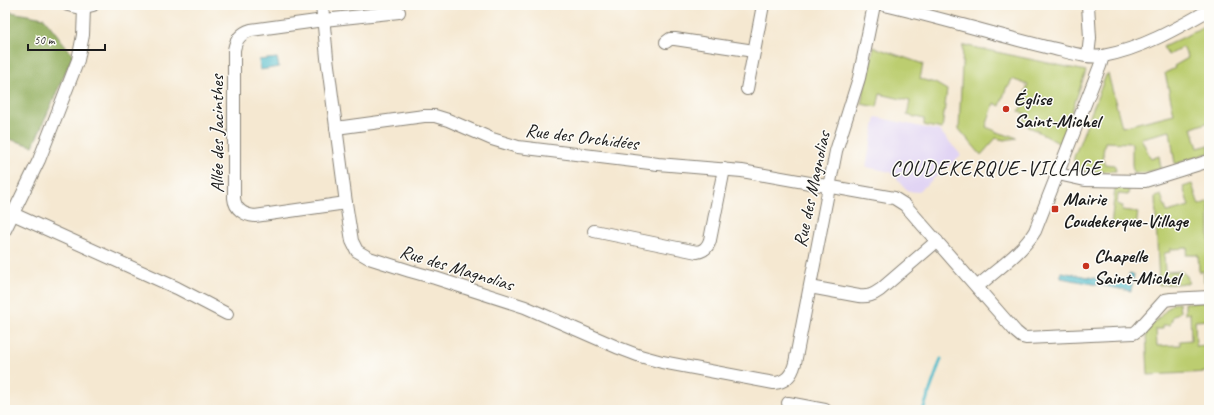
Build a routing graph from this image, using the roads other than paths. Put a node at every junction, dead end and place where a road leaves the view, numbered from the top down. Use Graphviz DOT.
graph roads {
  1 [pos="68,5"];
  2 [pos="322,5"];
  3 [pos="763,5"];
  4 [pos="874,5"];
  5 [pos="884,5"];
  6 [pos="1088,5"];
  7 [pos="89,6"];
  8 [pos="1209,10"];
  9 [pos="399,12"];
  10 [pos="324,20"];
  11 [pos="666,42"];
  12 [pos="754,51"];
  13 [pos="1088,56"];
  14 [pos="1103,56"];
  15 [pos="747,88"];
  16 [pos="336,128"];
  17 [pos="1209,161"];
  18 [pos="724,169"];
  19 [pos="1058,174"];
  20 [pos="829,186"];
  21 [pos="346,203"];
  22 [pos="13,214"];
  23 [pos="5,230"];
  24 [pos="594,231"];
  25 [pos="936,241"];
  26 [pos="810,287"];
  27 [pos="977,287"];
  28 [pos="1209,297"];
  29 [pos="227,314"];
  30 [pos="785,380"];
  31 [pos="787,406"];
  32 [pos="825,410"];
  1 -- 7 [label="street"];
  2 -- 10 [label="street, Rue des Magnolias"];
  3 -- 12 [label="street"];
  4 -- 20 [label="street, Rue des Magnolias"];
  5 -- 13 [label="street"];
  6 -- 13 [label="street"];
  7 -- 22 [label="street"];
  8 -- 14 [label="street"];
  9 -- 10 [label="street, Allée des Jacinthes"];
  10 -- 16 [label="street, Rue des Magnolias"];
  10 -- 21 [label="street, Allée des Jacinthes"];
  11 -- 12 [label="street"];
  12 -- 15 [label="street"];
  13 -- 14 [label="street"];
  14 -- 19 [label="street"];
  16 -- 18 [label="street, Rue des Orchidées"];
  16 -- 21 [label="street, Rue des Magnolias"];
  17 -- 19 [label="street"];
  18 -- 20 [label="street, Rue des Orchidées"];
  18 -- 24 [label="street"];
  19 -- 27 [label="street"];
  20 -- 25 [label="street, Rue des Orchidées"];
  20 -- 26 [label="street, Rue des Magnolias"];
  21 -- 30 [label="street, Rue des Magnolias"];
  22 -- 23 [label="street"];
  22 -- 29 [label="street"];
  25 -- 26 [label="street"];
  25 -- 27 [label="street, Rue des Orchidées"];
  26 -- 30 [label="street, Rue des Magnolias"];
  27 -- 28 [label="street, Rue des Orchidées"];
  30 -- 31 [label="street"];
  31 -- 32 [label="street"];
}
